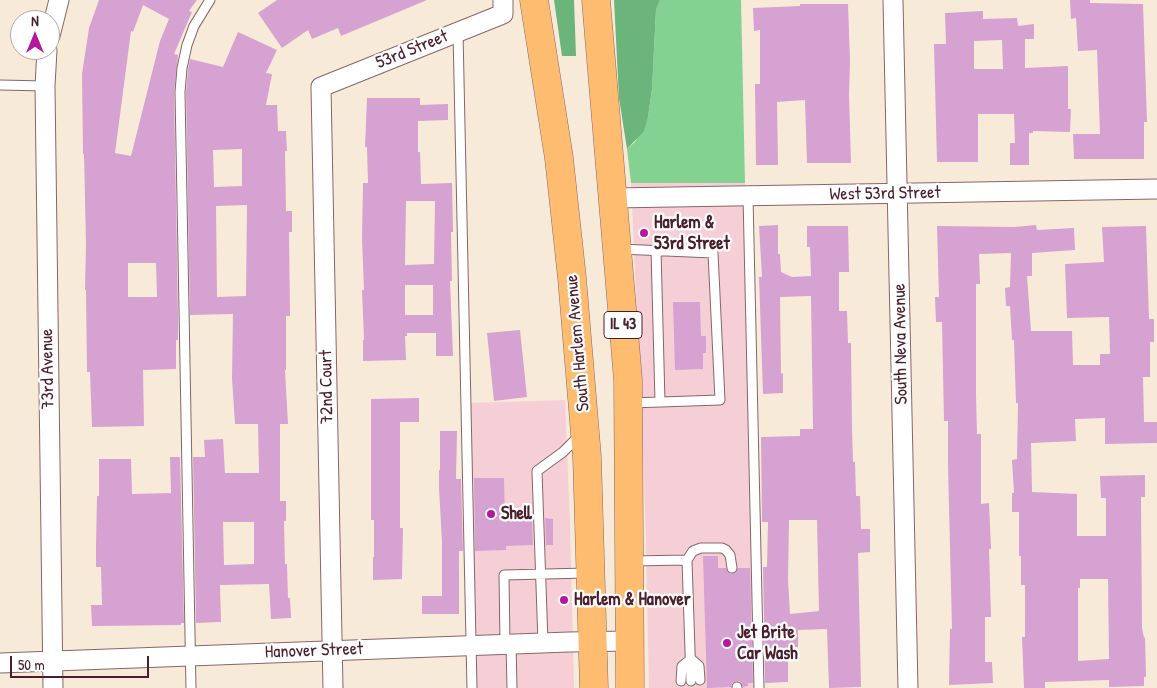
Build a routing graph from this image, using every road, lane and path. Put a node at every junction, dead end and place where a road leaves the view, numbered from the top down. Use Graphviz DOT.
graph roads {
  1 [pos="210,0"];
  2 [pos="534,0"];
  3 [pos="596,0"];
  4 [pos="893,0"];
  5 [pos="503,7"];
  6 [pos="458,32"];
  7 [pos="47,60"];
  8 [pos="0,85"];
  9 [pos="45,86"];
  10 [pos="322,87"];
  11 [pos="1157,189"];
  12 [pos="898,194"];
  13 [pos="748,196"];
  14 [pos="612,198"];
  15 [pos="617,249"];
  16 [pos="656,250"];
  17 [pos="660,402"];
  18 [pos="628,403"];
  19 [pos="585,430"];
  20 [pos="687,560"];
  21 [pos="630,562"];
  22 [pos="732,568"];
  23 [pos="590,573"];
  24 [pos="542,574"];
  25 [pos="593,641"];
  26 [pos="629,641"];
  27 [pos="543,642"];
  28 [pos="508,644"];
  29 [pos="472,645"];
  30 [pos="332,651"];
  31 [pos="190,656"];
  32 [pos="691,659"];
  33 [pos="52,661"];
  34 [pos="0,663"];
  35 [pos="695,680"];
  36 [pos="681,681"];
  37 [pos="53,688"];
  38 [pos="191,688"];
  39 [pos="333,688"];
  40 [pos="472,688"];
  41 [pos="512,688"];
  42 [pos="593,688"];
  43 [pos="630,688"];
  44 [pos="759,688"];
  45 [pos="908,688"];
  1 -- 31 [label="lane"];
  2 -- 19 [label="main road, South Harlem Avenue"];
  3 -- 14 [label="main road, IL 43"];
  4 -- 12 [label="street, South Neva Avenue"];
  5 -- 6 [label="street, 53rd Street"];
  6 -- 10 [label="street, 53rd Street"];
  6 -- 29 [label="lane"];
  7 -- 9 [label="street, 73rd Avenue"];
  8 -- 9 [label="lane"];
  9 -- 33 [label="street, 73rd Avenue"];
  10 -- 30 [label="street, 72nd Court"];
  11 -- 12 [label="street, West 53rd Street"];
  12 -- 13 [label="street, West 53rd Street"];
  12 -- 45 [label="street, South Neva Avenue"];
  13 -- 14 [label="street, West 53rd Street"];
  13 -- 44 [label="lane"];
  14 -- 15 [label="main road, IL 43"];
  15 -- 16 [label="lane"];
  15 -- 18 [label="main road, IL 43"];
  16 -- 17 [label="lane"];
  16 -- 17 [label="lane"];
  17 -- 18 [label="lane"];
  18 -- 21 [label="main road, IL 43"];
  19 -- 23 [label="main road, South Harlem Avenue"];
  19 -- 24 [label="lane"];
  20 -- 21 [label="lane"];
  20 -- 22 [label="lane"];
  20 -- 32 [label="lane"];
  21 -- 26 [label="main road, IL 43"];
  23 -- 24 [label="lane"];
  23 -- 25 [label="main road, South Harlem Avenue"];
  24 -- 27 [label="lane"];
  24 -- 28 [label="lane"];
  25 -- 26 [label="street, Hanover Street"];
  25 -- 27 [label="street, Hanover Street"];
  25 -- 42 [label="main road, South Harlem Avenue"];
  26 -- 43 [label="main road, IL 43"];
  27 -- 28 [label="street, Hanover Street"];
  28 -- 29 [label="street, Hanover Street"];
  28 -- 41 [label="lane"];
  29 -- 30 [label="street, Hanover Street"];
  29 -- 40 [label="lane"];
  30 -- 31 [label="street, Hanover Street"];
  30 -- 39 [label="street, 72nd Court"];
  31 -- 33 [label="street, Hanover Street"];
  31 -- 38 [label="lane"];
  32 -- 35 [label="lane"];
  32 -- 36 [label="lane"];
  33 -- 34 [label="street, Hanover Street"];
  33 -- 37 [label="street, 73rd Avenue"];
}
